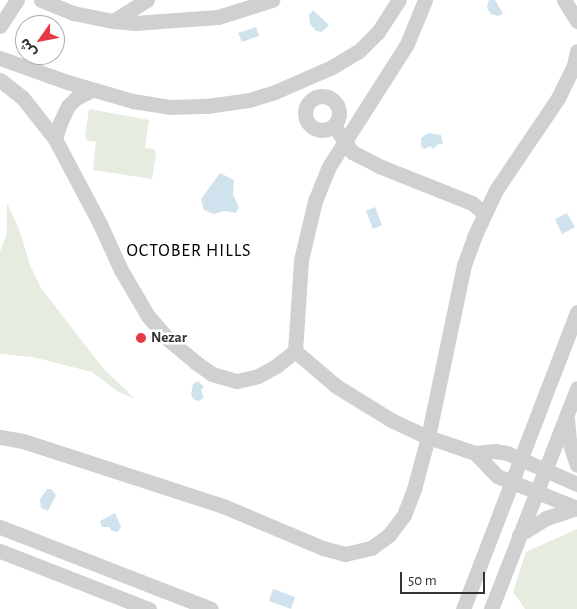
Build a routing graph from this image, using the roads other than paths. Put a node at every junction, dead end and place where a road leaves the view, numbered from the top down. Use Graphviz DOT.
graph roads {
  1 [pos="17,0"];
  2 [pos="41,0"];
  3 [pos="147,0"];
  4 [pos="272,0"];
  5 [pos="399,0"];
  6 [pos="425,0"];
  7 [pos="564,0"];
  8 [pos="113,21"];
  9 [pos="577,21"];
  10 [pos="0,26"];
  11 [pos="577,51"];
  12 [pos="0,58"];
  13 [pos="0,80"];
  14 [pos="298,83"];
  15 [pos="92,90"];
  16 [pos="311,100"];
  17 [pos="334,126"];
  18 [pos="55,139"];
  19 [pos="343,142"];
  20 [pos="484,213"];
  21 [pos="577,312"];
  22 [pos="294,352"];
  23 [pos="577,388"];
  24 [pos="567,415"];
  25 [pos="0,437"];
  26 [pos="428,437"];
  27 [pos="476,453"];
  28 [pos="520,458"];
  29 [pos="577,465"];
  30 [pos="545,469"];
  31 [pos="511,483"];
  32 [pos="577,484"];
  33 [pos="535,492"];
  34 [pos="576,508"];
  35 [pos="0,527"];
  36 [pos="519,534"];
  37 [pos="0,551"];
  38 [pos="149,609"];
  39 [pos="211,609"];
  40 [pos="463,609"];
  41 [pos="491,609"];
  1 -- 10 [label="street"];
  2 -- 8 [label="street"];
  3 -- 8 [label="street"];
  4 -- 8 [label="street"];
  5 -- 14 [label="street"];
  6 -- 19 [label="street"];
  7 -- 9 [label="street"];
  11 -- 20 [label="street"];
  12 -- 15 [label="street"];
  13 -- 18 [label="street"];
  14 -- 15 [label="street"];
  14 -- 16 [label="street"];
  15 -- 18 [label="street"];
  16 -- 17 [label="street"];
  16 -- 17 [label="street"];
  17 -- 19 [label="street"];
  18 -- 22 [label="street"];
  19 -- 20 [label="street"];
  19 -- 22 [label="street"];
  20 -- 26 [label="street"];
  21 -- 28 [label="street"];
  22 -- 26 [label="street"];
  23 -- 24 [label="street"];
  24 -- 29 [label="street"];
  24 -- 30 [label="street"];
  25 -- 26 [label="street"];
  26 -- 27 [label="street"];
  27 -- 28 [label="street"];
  27 -- 31 [label="street"];
  28 -- 30 [label="street"];
  28 -- 31 [label="street"];
  30 -- 32 [label="street"];
  30 -- 33 [label="street"];
  31 -- 33 [label="street"];
  31 -- 40 [label="street"];
  33 -- 34 [label="street"];
  33 -- 36 [label="street"];
  34 -- 36 [label="street"];
  35 -- 39 [label="street"];
  36 -- 41 [label="street"];
  37 -- 38 [label="street"];
}
